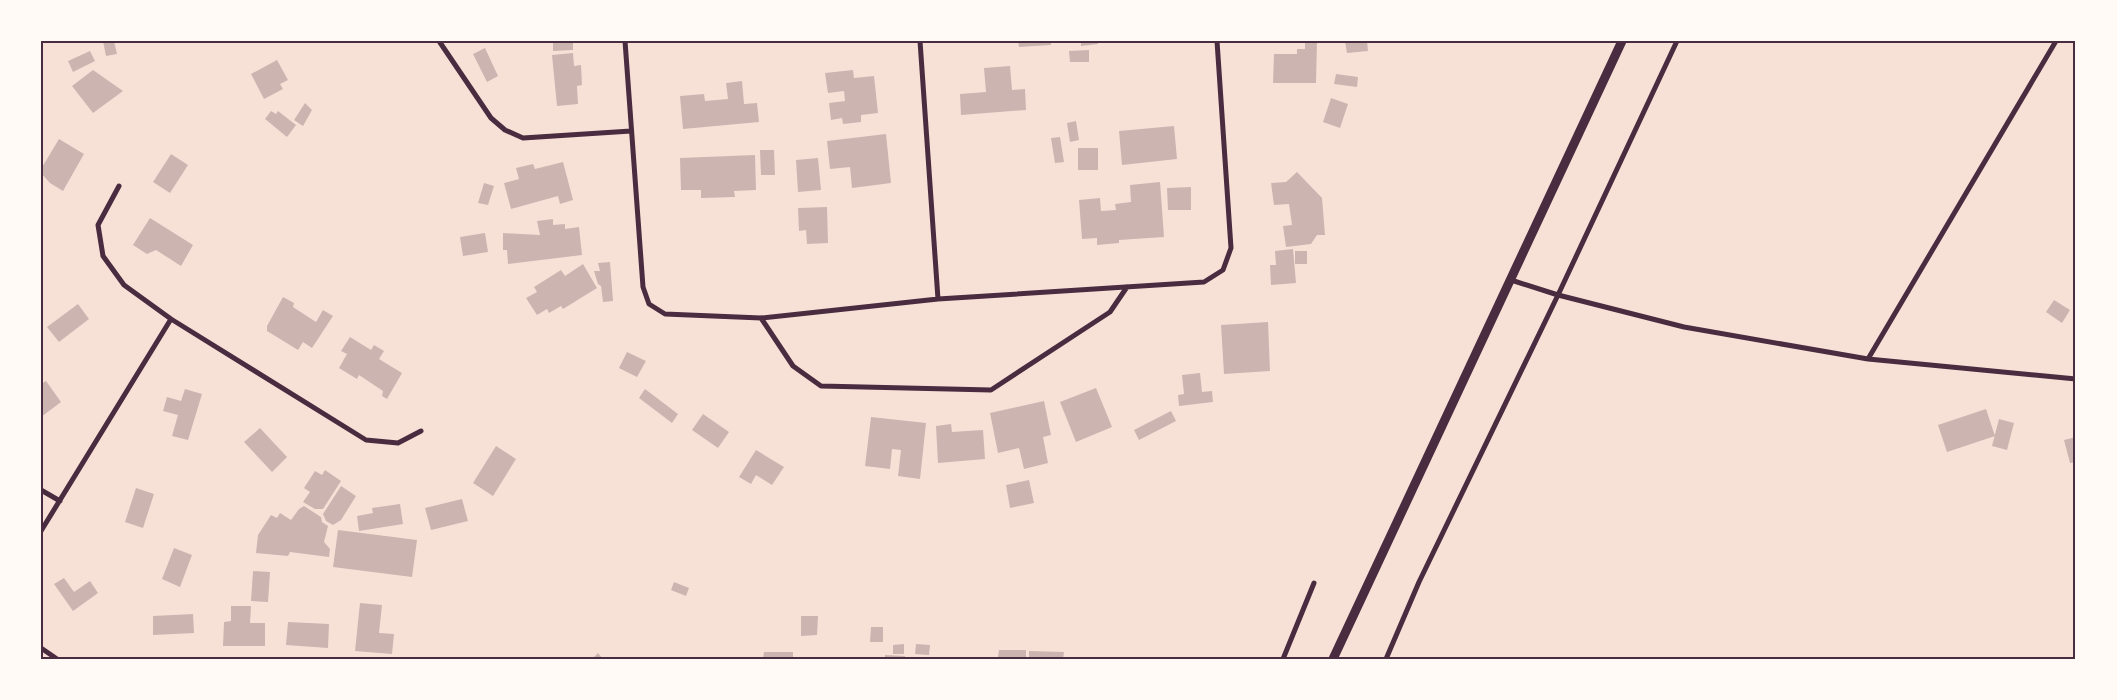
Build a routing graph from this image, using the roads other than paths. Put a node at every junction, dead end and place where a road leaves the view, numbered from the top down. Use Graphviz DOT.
graph roads {
  1 [pos="439,41"];
  2 [pos="625,41"];
  3 [pos="920,41"];
  4 [pos="1217,41"];
  5 [pos="1622,41"];
  6 [pos="1677,41"];
  7 [pos="2056,41"];
  8 [pos="631,131"];
  9 [pos="119,186"];
  10 [pos="1511,280"];
  11 [pos="1127,287"];
  12 [pos="1558,295"];
  13 [pos="938,299"];
  14 [pos="171,318"];
  15 [pos="762,318"];
  16 [pos="1868,359"];
  17 [pos="2076,379"];
  18 [pos="421,431"];
  19 [pos="41,490"];
  20 [pos="60,501"];
  21 [pos="41,531"];
  22 [pos="1314,583"];
  23 [pos="41,648"];
  24 [pos="58,659"];
  25 [pos="1283,659"];
  26 [pos="1333,659"];
  27 [pos="1386,659"];
  1 -- 8 [label="street"];
  2 -- 8 [label="street"];
  3 -- 13 [label="street"];
  4 -- 11 [label="street"];
  5 -- 10 [label="street"];
  6 -- 12 [label="street"];
  7 -- 16 [label="street"];
  8 -- 15 [label="street"];
  9 -- 14 [label="street"];
  10 -- 12 [label="street"];
  10 -- 26 [label="street"];
  11 -- 13 [label="street"];
  11 -- 15 [label="street"];
  12 -- 16 [label="street"];
  12 -- 27 [label="street"];
  13 -- 15 [label="street"];
  14 -- 18 [label="street"];
  14 -- 20 [label="street"];
  16 -- 17 [label="street"];
  19 -- 20 [label="street"];
  20 -- 21 [label="street"];
  22 -- 25 [label="street"];
  23 -- 24 [label="street"];
}
